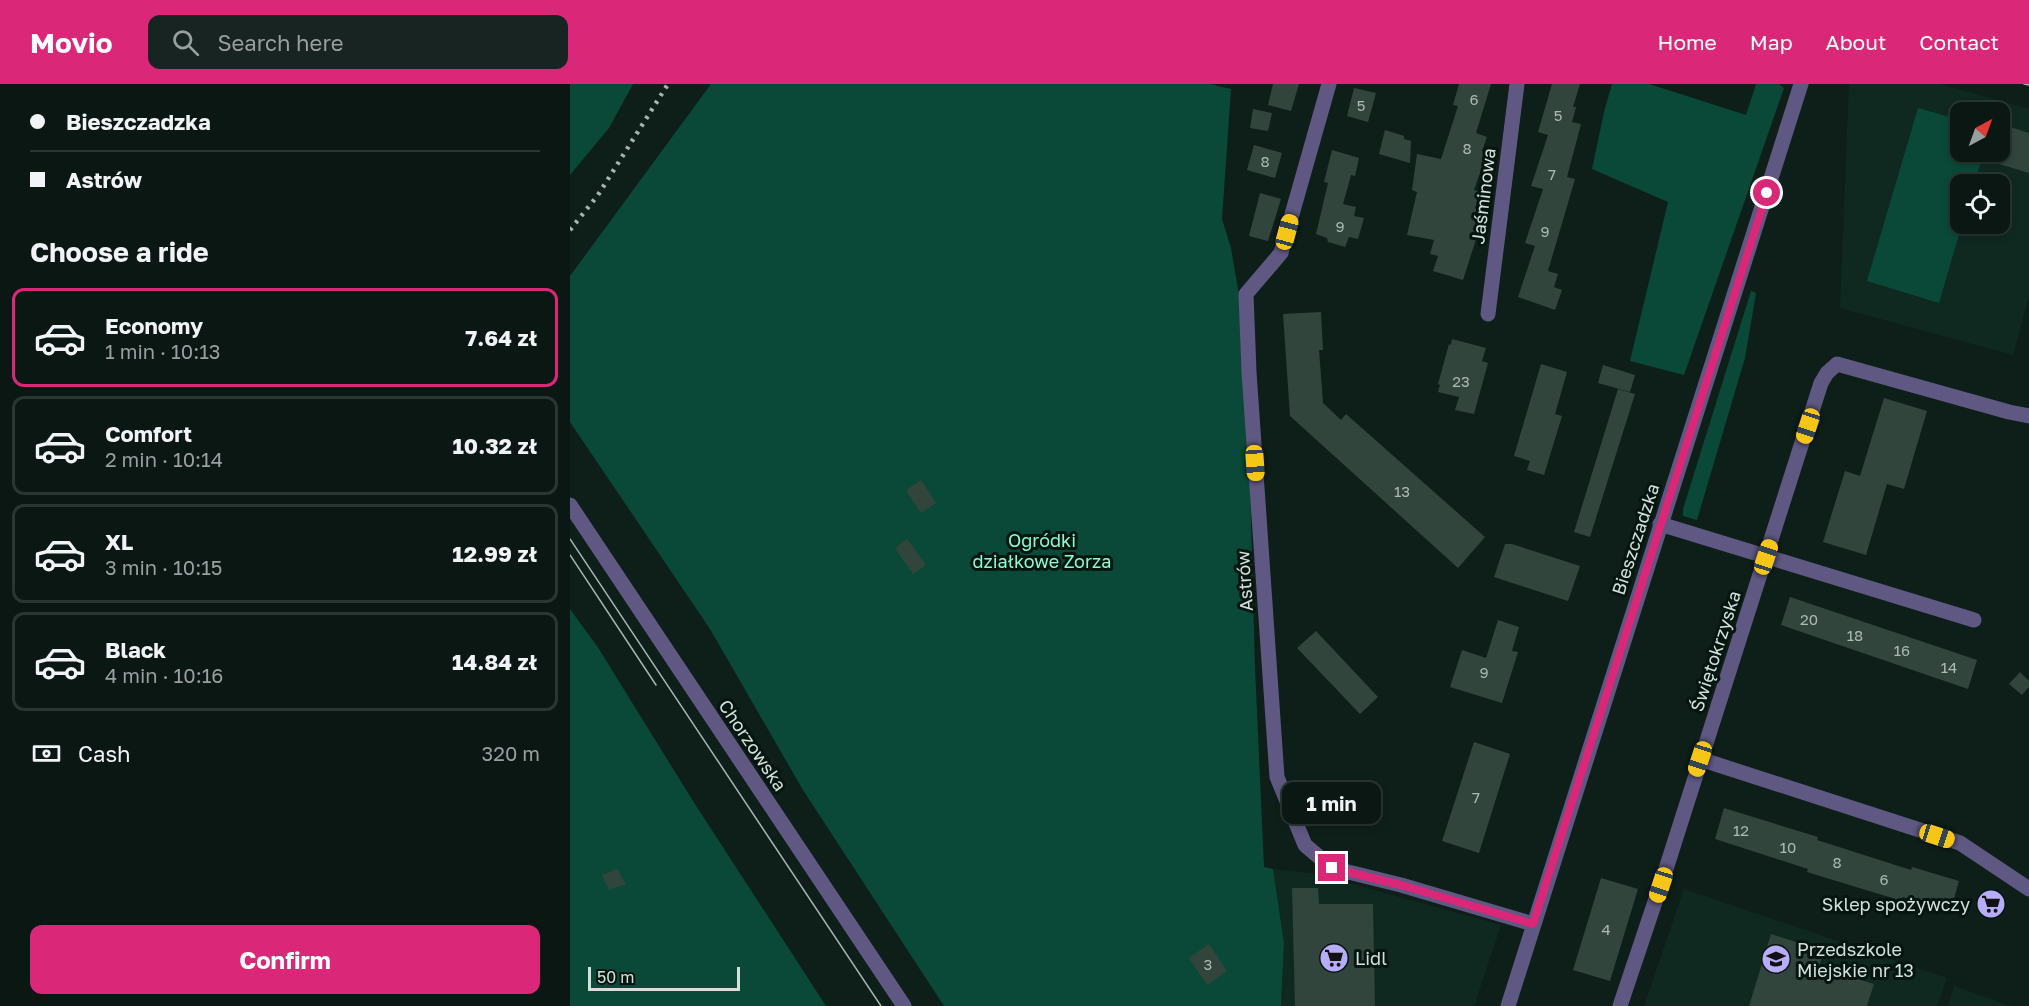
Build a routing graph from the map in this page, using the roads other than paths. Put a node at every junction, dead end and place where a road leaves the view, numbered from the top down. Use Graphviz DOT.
graph roads {
  1 [pos="1329,84"];
  2 [pos="1517,84"];
  3 [pos="1801,84"];
  4 [pos="1488,314"];
  5 [pos="2029,416"];
  6 [pos="570,505"];
  7 [pos="1660,524"];
  8 [pos="1766,557"];
  9 [pos="1974,620"];
  10 [pos="1700,759"];
  11 [pos="2029,889"];
  12 [pos="1533,924"];
  13 [pos="904,1006"];
  14 [pos="1508,1006"];
  15 [pos="1620,1006"];
  1 -- 12 [label="street, Astrów"];
  2 -- 4 [label="street, Jaśminowa"];
  3 -- 7 [label="street, Bieszczadzka"];
  5 -- 8 [label="street, Świętokrzyska"];
  6 -- 13 [label="street, Chorzowska"];
  7 -- 8 [label="street"];
  7 -- 12 [label="street, Bieszczadzka"];
  8 -- 9 [label="street"];
  8 -- 10 [label="street, Świętokrzyska"];
  10 -- 11 [label="street"];
  10 -- 15 [label="street, Świętokrzyska"];
  12 -- 14 [label="street, Bieszczadzka"];
}
